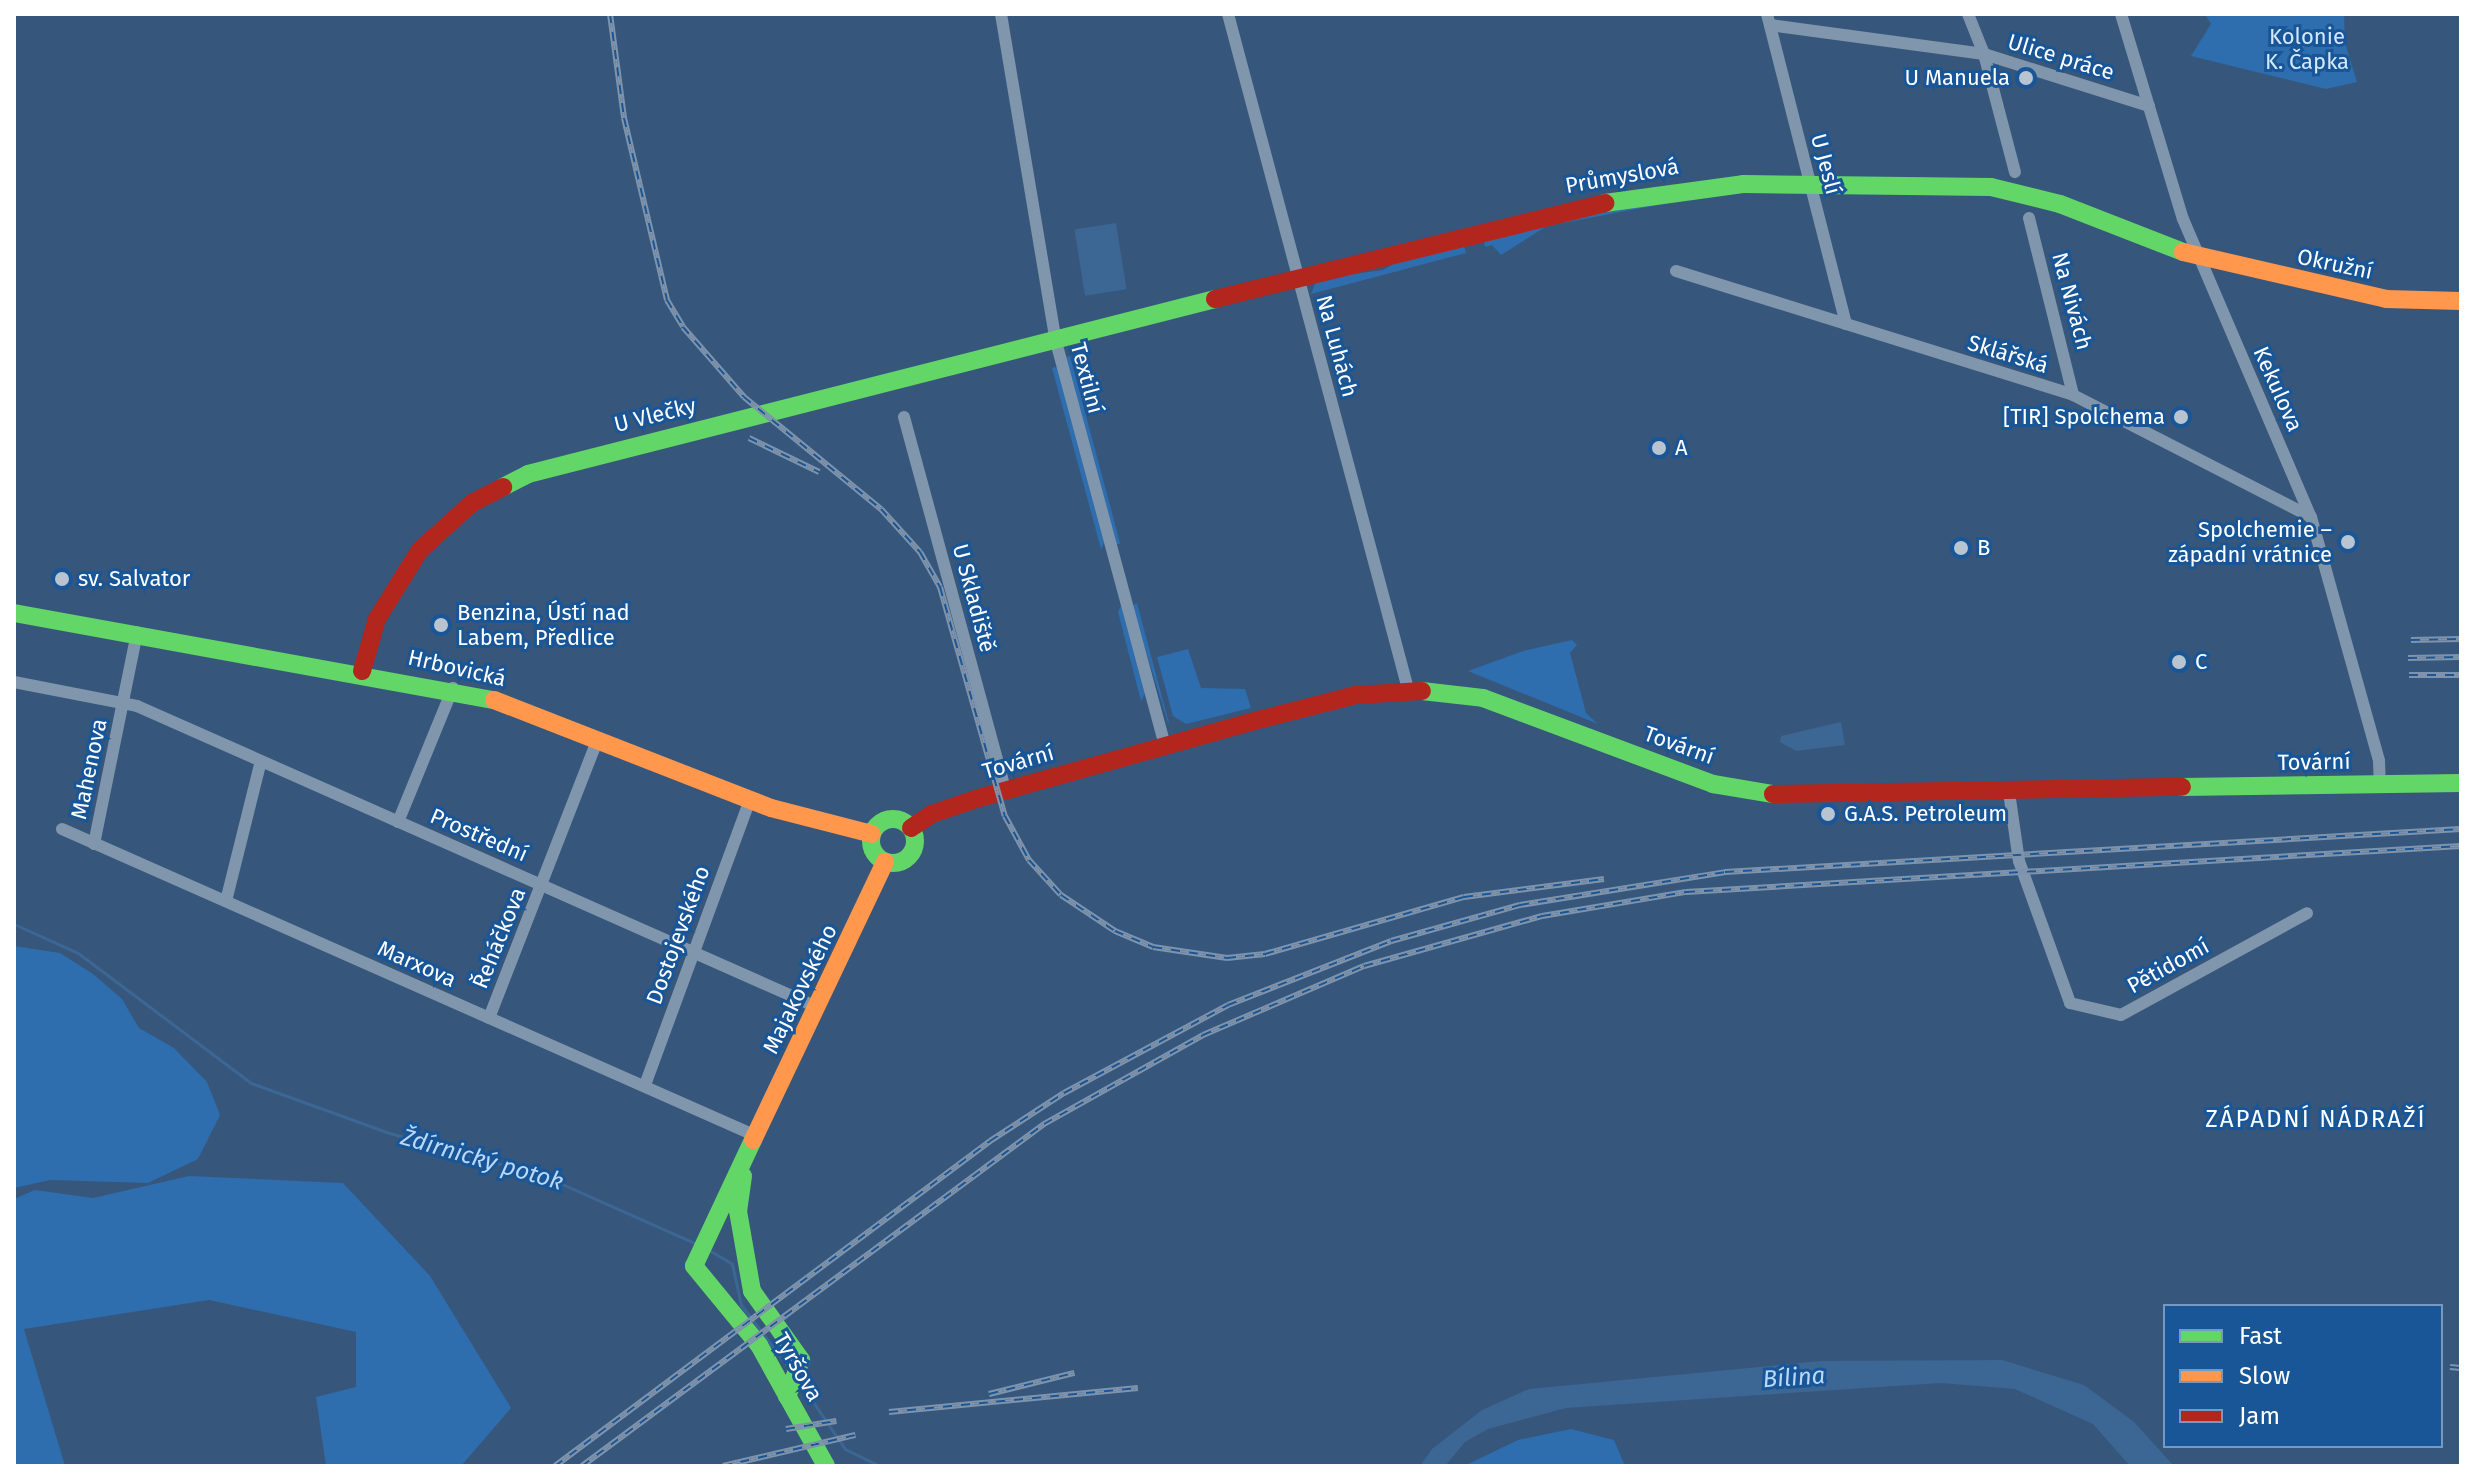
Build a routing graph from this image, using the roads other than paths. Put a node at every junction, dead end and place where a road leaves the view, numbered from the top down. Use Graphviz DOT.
graph roads {
  1 [pos="1001,14"];
  2 [pos="1228,14"];
  3 [pos="1968,14"];
  4 [pos="2121,14"];
  5 [pos="1769,20"];
  6 [pos="1984,54"];
  7 [pos="2149,106"];
  8 [pos="2015,172"];
  9 [pos="1809,184"];
  10 [pos="2029,218"];
  11 [pos="2200,259"];
  12 [pos="1676,271"];
  13 [pos="1298,277"];
  14 [pos="2461,301"];
  15 [pos="1846,324"];
  16 [pos="1055,338"];
  17 [pos="2073,395"];
  18 [pos="904,417"];
  19 [pos="2311,517"];
  20 [pos="14,613"];
  21 [pos="137,632"];
  22 [pos="362,671"];
  23 [pos="14,682"];
  24 [pos="453,688"];
  25 [pos="1408,689"];
  26 [pos="124,702"];
  27 [pos="598,739"];
  28 [pos="1165,746"];
  29 [pos="261,761"];
  30 [pos="2461,783"];
  31 [pos="2380,785"];
  32 [pos="1005,790"];
  33 [pos="2009,792"];
  34 [pos="750,800"];
  35 [pos="398,822"];
  36 [pos="911,828"];
  37 [pos="62,829"];
  38 [pos="872,834"];
  39 [pos="94,844"];
  40 [pos="885,862"];
  41 [pos="542,885"];
  42 [pos="226,901"];
  43 [pos="2307,913"];
  44 [pos="693,953"];
  45 [pos="817,1007"];
  46 [pos="489,1018"];
  47 [pos="645,1085"];
  48 [pos="756,1136"];
  49 [pos="718,1300"];
  50 [pos="794,1382"];
  51 [pos="826,1466"];
  1 -- 16 [label="street, Textilní"];
  2 -- 13 [label="street, Na Luhách"];
  3 -- 6 [label="street"];
  4 -- 7 [label="street, Kekulova"];
  5 -- 6 [label="street, Ulice práce"];
  5 -- 9 [label="street, U Jeslí"];
  6 -- 7 [label="street, Ulice práce"];
  6 -- 8 [label="street"];
  7 -- 11 [label="street, Kekulova"];
  9 -- 11 [label="street, Průmyslová"];
  9 -- 13 [label="street, Průmyslová"];
  9 -- 15 [label="street, U Jeslí"];
  10 -- 17 [label="street, Na Nivách"];
  11 -- 14 [label="street, Okružní"];
  11 -- 19 [label="street, Kekulova"];
  12 -- 15 [label="street, Sklářská"];
  13 -- 16 [label="street, Průmyslová"];
  13 -- 25 [label="street, Na Luhách"];
  15 -- 17 [label="street, Sklářská"];
  16 -- 22 [label="street, U Vlečky"];
  16 -- 28 [label="street, Textilní"];
  17 -- 19 [label="street, Sklářská"];
  18 -- 32 [label="street, U Skladiště"];
  19 -- 31 [label="street, Kekulova"];
  20 -- 21 [label="street, Hrbovická"];
  21 -- 22 [label="street, Hrbovická"];
  21 -- 26 [label="street, Mahenova"];
  22 -- 24 [label="street, Hrbovická"];
  23 -- 26 [label="street, Prostřední"];
  24 -- 27 [label="street, Hrbovická"];
  24 -- 35 [label="street"];
  25 -- 28 [label="street, Tovární"];
  25 -- 33 [label="street, Tovární"];
  26 -- 29 [label="street, Prostřední"];
  26 -- 39 [label="street, Mahenova"];
  27 -- 34 [label="street, Hrbovická"];
  27 -- 41 [label="street, Řeháčkova"];
  28 -- 32 [label="street, Tovární"];
  29 -- 35 [label="street, Prostřední"];
  29 -- 42 [label="street"];
  30 -- 31 [label="street, Tovární"];
  31 -- 33 [label="street, Tovární"];
  32 -- 36 [label="street, Tovární"];
  33 -- 43 [label="street, Pětidomí"];
  34 -- 38 [label="street, Hrbovická"];
  34 -- 44 [label="street, Dostojevského"];
  35 -- 41 [label="street, Prostřední"];
  36 -- 38 [label="street"];
  36 -- 40 [label="street"];
  37 -- 39 [label="street, Marxova"];
  38 -- 40 [label="street"];
  39 -- 42 [label="street, Marxova"];
  40 -- 45 [label="street, Majakovského"];
  41 -- 44 [label="street, Prostřední"];
  41 -- 46 [label="street, Řeháčkova"];
  42 -- 46 [label="street, Marxova"];
  44 -- 45 [label="street, Prostřední"];
  44 -- 47 [label="street, Dostojevského"];
  45 -- 48 [label="street, Majakovského"];
  46 -- 47 [label="street, Marxova"];
  47 -- 48 [label="street, Marxova"];
  48 -- 49 [label="street, Majakovského"];
  48 -- 50 [label="street, Majakovského"];
  49 -- 50 [label="street, Tyršova"];
  50 -- 51 [label="street, Tyršova"];
}
